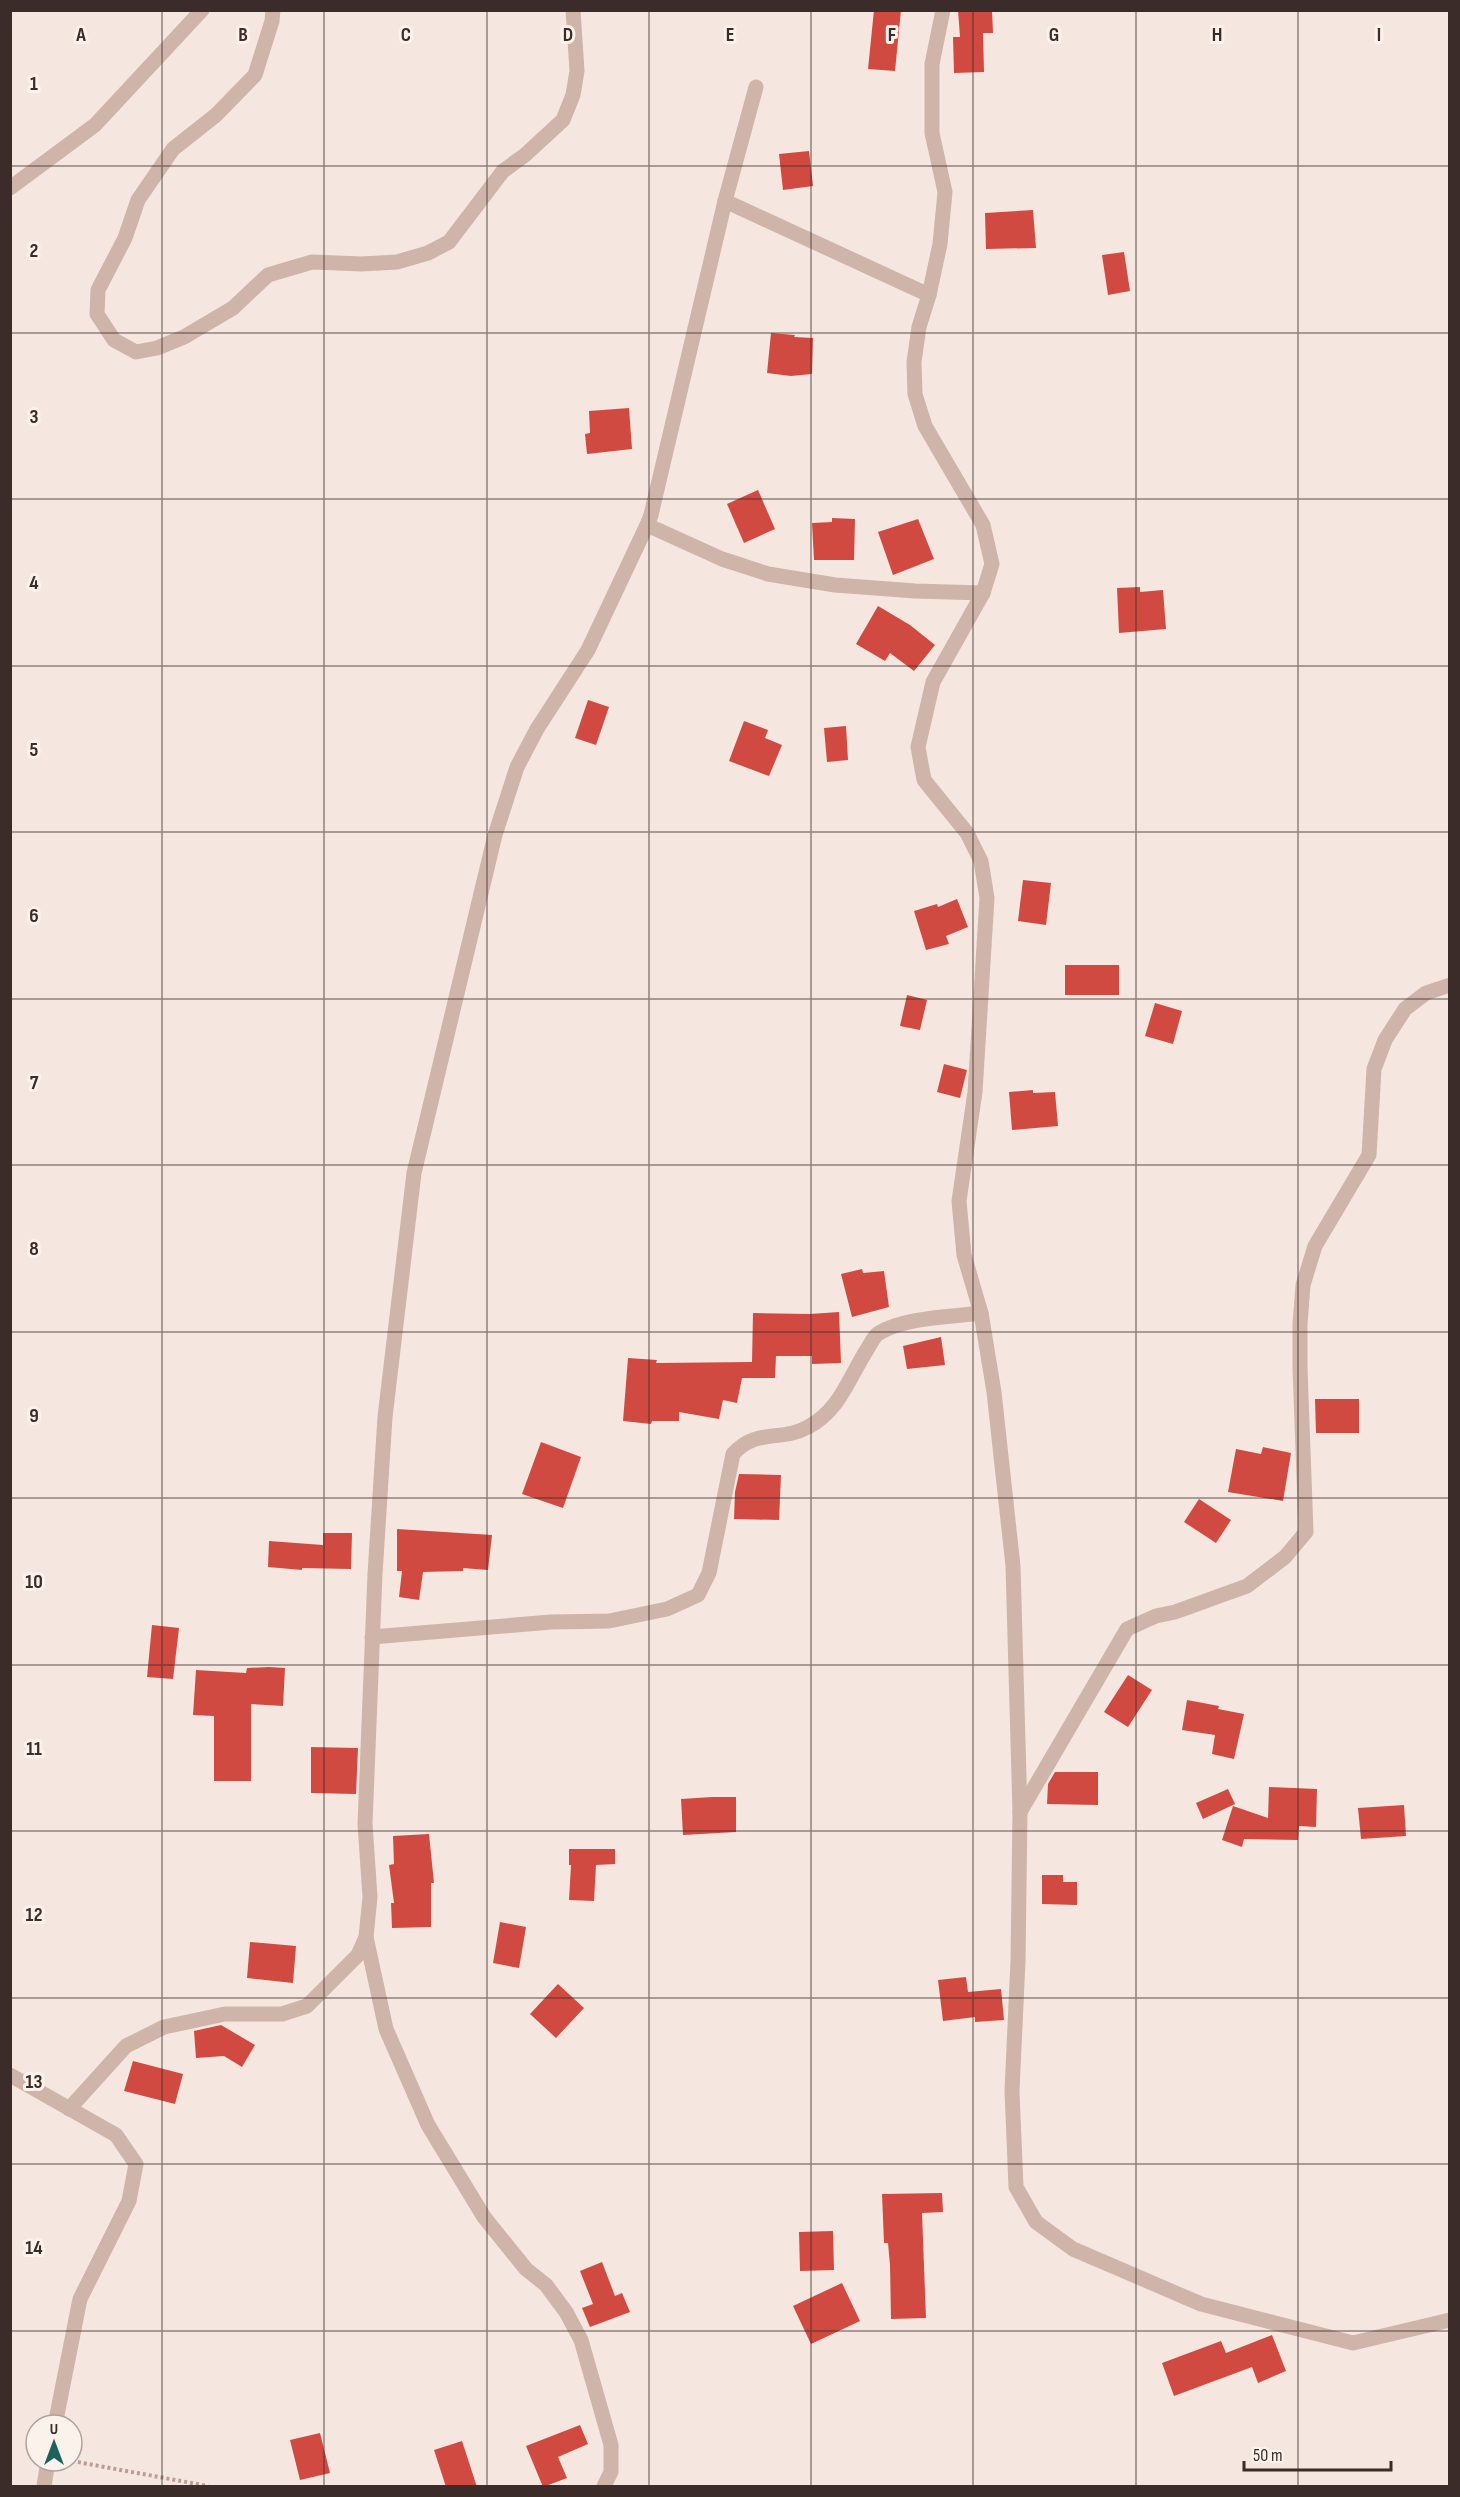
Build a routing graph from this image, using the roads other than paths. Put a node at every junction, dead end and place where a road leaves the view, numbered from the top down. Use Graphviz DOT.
graph roads {
  1 [pos="202,10"];
  2 [pos="273,10"];
  3 [pos="573,10"];
  4 [pos="943,10"];
  5 [pos="756,87"];
  6 [pos="10,188"];
  7 [pos="725,201"];
  8 [pos="929,295"];
  9 [pos="647,525"];
  10 [pos="983,593"];
  11 [pos="1449,985"];
  12 [pos="981,1312"];
  13 [pos="372,1637"];
  14 [pos="1020,1812"];
  15 [pos="366,1937"];
  16 [pos="10,2075"];
  17 [pos="69,2109"];
  18 [pos="1449,2320"];
  19 [pos="57,2413"];
  20 [pos="604,2487"];
  1 -- 6 [label="street"];
  2 -- 3 [label="street"];
  4 -- 8 [label="street"];
  5 -- 7 [label="street"];
  7 -- 8 [label="street"];
  7 -- 9 [label="street"];
  8 -- 10 [label="street"];
  9 -- 10 [label="street"];
  9 -- 13 [label="street"];
  10 -- 12 [label="street"];
  11 -- 14 [label="street"];
  12 -- 13 [label="street"];
  12 -- 14 [label="street"];
  13 -- 15 [label="street"];
  14 -- 18 [label="street"];
  15 -- 17 [label="street"];
  15 -- 20 [label="street"];
  16 -- 17 [label="street"];
  17 -- 19 [label="street"];
}
